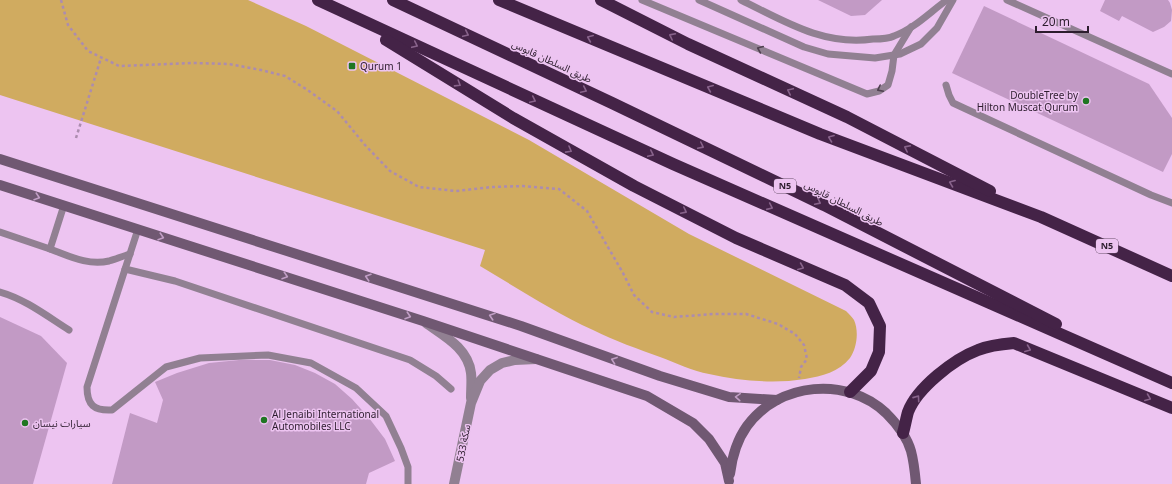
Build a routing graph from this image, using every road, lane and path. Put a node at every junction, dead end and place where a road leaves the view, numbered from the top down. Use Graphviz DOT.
graph roads {
  1 [pos="61,0"];
  2 [pos="318,0"];
  3 [pos="393,0"];
  4 [pos="499,0"];
  5 [pos="601,0"];
  6 [pos="642,0"];
  7 [pos="699,0"];
  8 [pos="741,0"];
  9 [pos="947,0"];
  10 [pos="953,0"];
  11 [pos="1007,0"];
  12 [pos="341,12"];
  13 [pos="911,28"];
  14 [pos="894,55"];
  15 [pos="101,58"];
  16 [pos="1172,74"];
  17 [pos="946,85"];
  18 [pos="76,138"];
  19 [pos="0,159"];
  20 [pos="0,185"];
  21 [pos="1172,203"];
  22 [pos="64,205"];
  23 [pos="1041,217"];
  24 [pos="138,229"];
  25 [pos="1,234"];
  26 [pos="50,249"];
  27 [pos="130,254"];
  28 [pos="125,269"];
  29 [pos="1172,276"];
  30 [pos="0,292"];
  31 [pos="423,321"];
  32 [pos="69,330"];
  33 [pos="540,359"];
  34 [pos="1172,383"];
  35 [pos="451,389"];
  36 [pos="796,392"];
  37 [pos="850,392"];
  38 [pos="777,400"];
  39 [pos="471,403"];
  40 [pos="1169,407"];
  41 [pos="903,433"];
  42 [pos="729,483"];
  43 [pos="408,484"];
  44 [pos="454,484"];
  45 [pos="916,484"];
  1 -- 15 [label="path"];
  2 -- 12 [label="highway"];
  3 -- 34 [label="highway, طريق السلطان قابوس / N5, one-way"];
  23 -- 4 [label="highway, N5, one-way"];
  23 -- 5 [label="highway, one-way"];
  14 -- 6 [label="lane, one-way"];
  7 -- 14 [label="lane"];
  8 -- 13 [label="lane"];
  9 -- 13 [label="lane"];
  10 -- 14 [label="lane"];
  11 -- 16 [label="lane"];
  12 -- 34 [label="highway, one-way"];
  12 -- 37 [label="highway, one-way"];
  13 -- 14 [label="lane"];
  15 -- 18 [label="path"];
  15 -- 36 [label="path"];
  17 -- 21 [label="lane"];
  38 -- 19 [label="street, one-way"];
  20 -- 22 [label="street, one-way"];
  22 -- 24 [label="street"];
  22 -- 26 [label="lane"];
  23 -- 29 [label="highway, N5"];
  24 -- 27 [label="lane"];
  24 -- 31 [label="street, one-way"];
  25 -- 26 [label="lane"];
  26 -- 27 [label="lane"];
  27 -- 28 [label="lane"];
  28 -- 35 [label="lane"];
  28 -- 43 [label="lane"];
  30 -- 32 [label="lane"];
  31 -- 33 [label="street"];
  31 -- 39 [label="street, سكة 533"];
  33 -- 39 [label="street, سكة 533"];
  33 -- 42 [label="street"];
  36 -- 37 [label="street"];
  36 -- 38 [label="street"];
  37 -- 41 [label="street"];
  38 -- 42 [label="street"];
  39 -- 44 [label="street, سكة 533"];
  41 -- 40 [label="highway, one-way"];
  41 -- 45 [label="street"];
}
